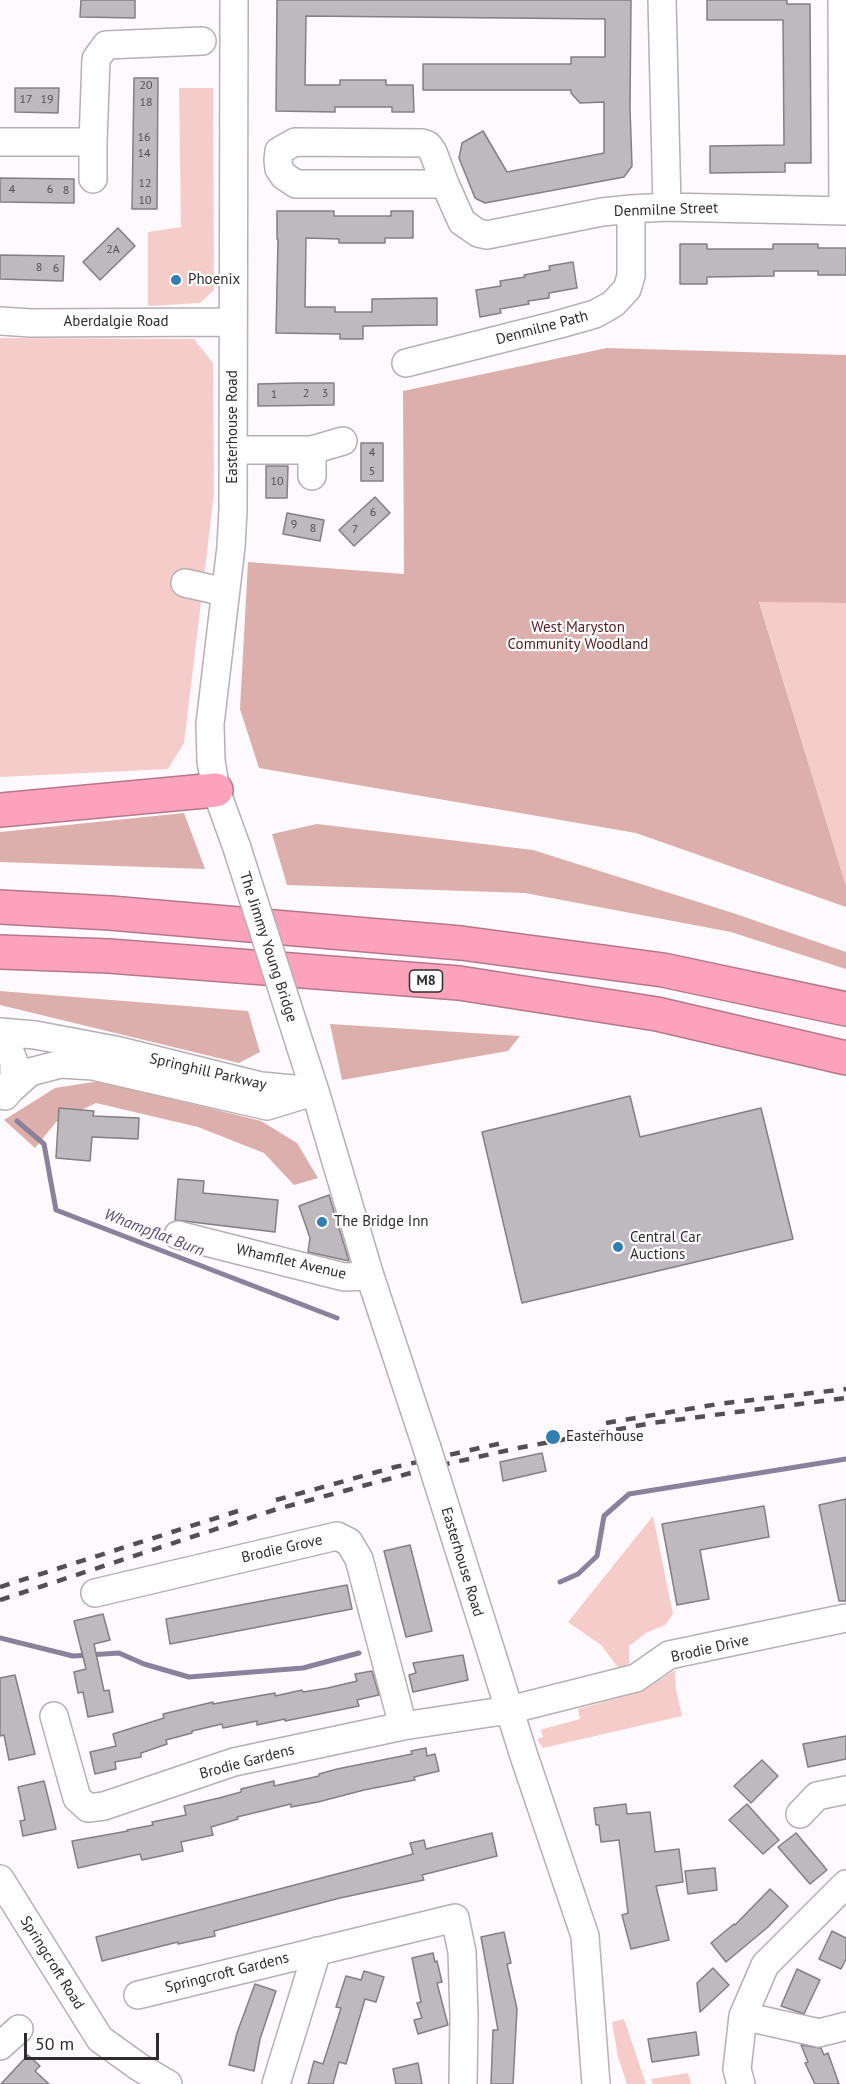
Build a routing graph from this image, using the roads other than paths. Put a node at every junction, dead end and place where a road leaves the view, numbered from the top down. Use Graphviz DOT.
graph roads {
  1 [pos="234,0"];
  2 [pos="662,0"];
  3 [pos="842,0"];
  4 [pos="202,41"];
  5 [pos="0,142"];
  6 [pos="93,142"];
  7 [pos="93,179"];
  8 [pos="445,184"];
  9 [pos="667,207"];
  10 [pos="631,209"];
  11 [pos="844,211"];
  12 [pos="0,321"];
  13 [pos="233,322"];
  14 [pos="406,363"];
  15 [pos="343,441"];
  16 [pos="234,450"];
  17 [pos="185,583"];
  18 [pos="225,592"];
  19 [pos="216,790"];
  20 [pos="0,810"];
  21 [pos="237,848"];
  22 [pos="0,907"];
  23 [pos="0,952"];
  24 [pos="846,1009"];
  25 [pos="0,1032"];
  26 [pos="0,1038"];
  27 [pos="300,1045"];
  28 [pos="846,1058"];
  29 [pos="315,1091"];
  30 [pos="5,1096"];
  31 [pos="177,1235"];
  32 [pos="370,1276"];
  33 [pos="95,1593"];
  34 [pos="846,1618"];
  35 [pos="509,1710"];
  36 [pos="54,1716"];
  37 [pos="403,1726"];
  38 [pos="846,1790"];
  39 [pos="800,1814"];
  40 [pos="0,1879"];
  41 [pos="846,1884"];
  42 [pos="317,1951"];
  43 [pos="138,1995"];
  44 [pos="743,2016"];
  45 [pos="846,2026"];
  46 [pos="130,2076"];
  47 [pos="168,2084"];
  48 [pos="276,2084"];
  49 [pos="463,2084"];
  50 [pos="596,2084"];
  51 [pos="741,2084"];
  1 -- 13 [label="street, Easterhouse Road"];
  2 -- 9 [label="street"];
  3 -- 11 [label="street"];
  4 -- 6 [label="street"];
  5 -- 6 [label="street"];
  6 -- 7 [label="street"];
  8 -- 8 [label="street, Denmilne Street"];
  8 -- 10 [label="street, Denmilne Street"];
  9 -- 10 [label="street, Denmilne Street"];
  9 -- 11 [label="street, Denmilne Street"];
  10 -- 14 [label="street, Denmilne Path"];
  12 -- 13 [label="street, Aberdalgie Road"];
  13 -- 16 [label="street, Easterhouse Road"];
  15 -- 16 [label="street"];
  16 -- 18 [label="street, Easterhouse Road"];
  17 -- 18 [label="street"];
  18 -- 19 [label="street, Easterhouse Road"];
  19 -- 20 [label="highway"];
  19 -- 21 [label="street, Easterhouse Road"];
  21 -- 27 [label="street, The Jimmy Young Bridge, bridge"];
  22 -- 24 [label="highway"];
  23 -- 28 [label="highway, M8"];
  25 -- 29 [label="street, Springhill Parkway"];
  26 -- 30 [label="street, Springhill Parkway"];
  27 -- 29 [label="street, Easterhouse Road"];
  29 -- 30 [label="street, Springhill Parkway"];
  29 -- 32 [label="street, Easterhouse Road"];
  31 -- 32 [label="street, Whamflet Avenue"];
  32 -- 35 [label="street, Easterhouse Road, bridge"];
  33 -- 37 [label="street, Brodie Grove"];
  34 -- 35 [label="street, Brodie Drive"];
  35 -- 37 [label="street, Brodie Gardens"];
  35 -- 50 [label="street, Easterhouse Road"];
  36 -- 37 [label="street, Brodie Gardens"];
  38 -- 39 [label="street"];
  40 -- 46 [label="street, Springcroft Road"];
  41 -- 44 [label="street"];
  42 -- 43 [label="street, Springcroft Gardens"];
  42 -- 48 [label="street, Springcroft Gardens"];
  42 -- 49 [label="street, Springcroft Gardens"];
  44 -- 45 [label="street"];
  44 -- 51 [label="street"];
  46 -- 47 [label="street, Springcroft Road"];
}
